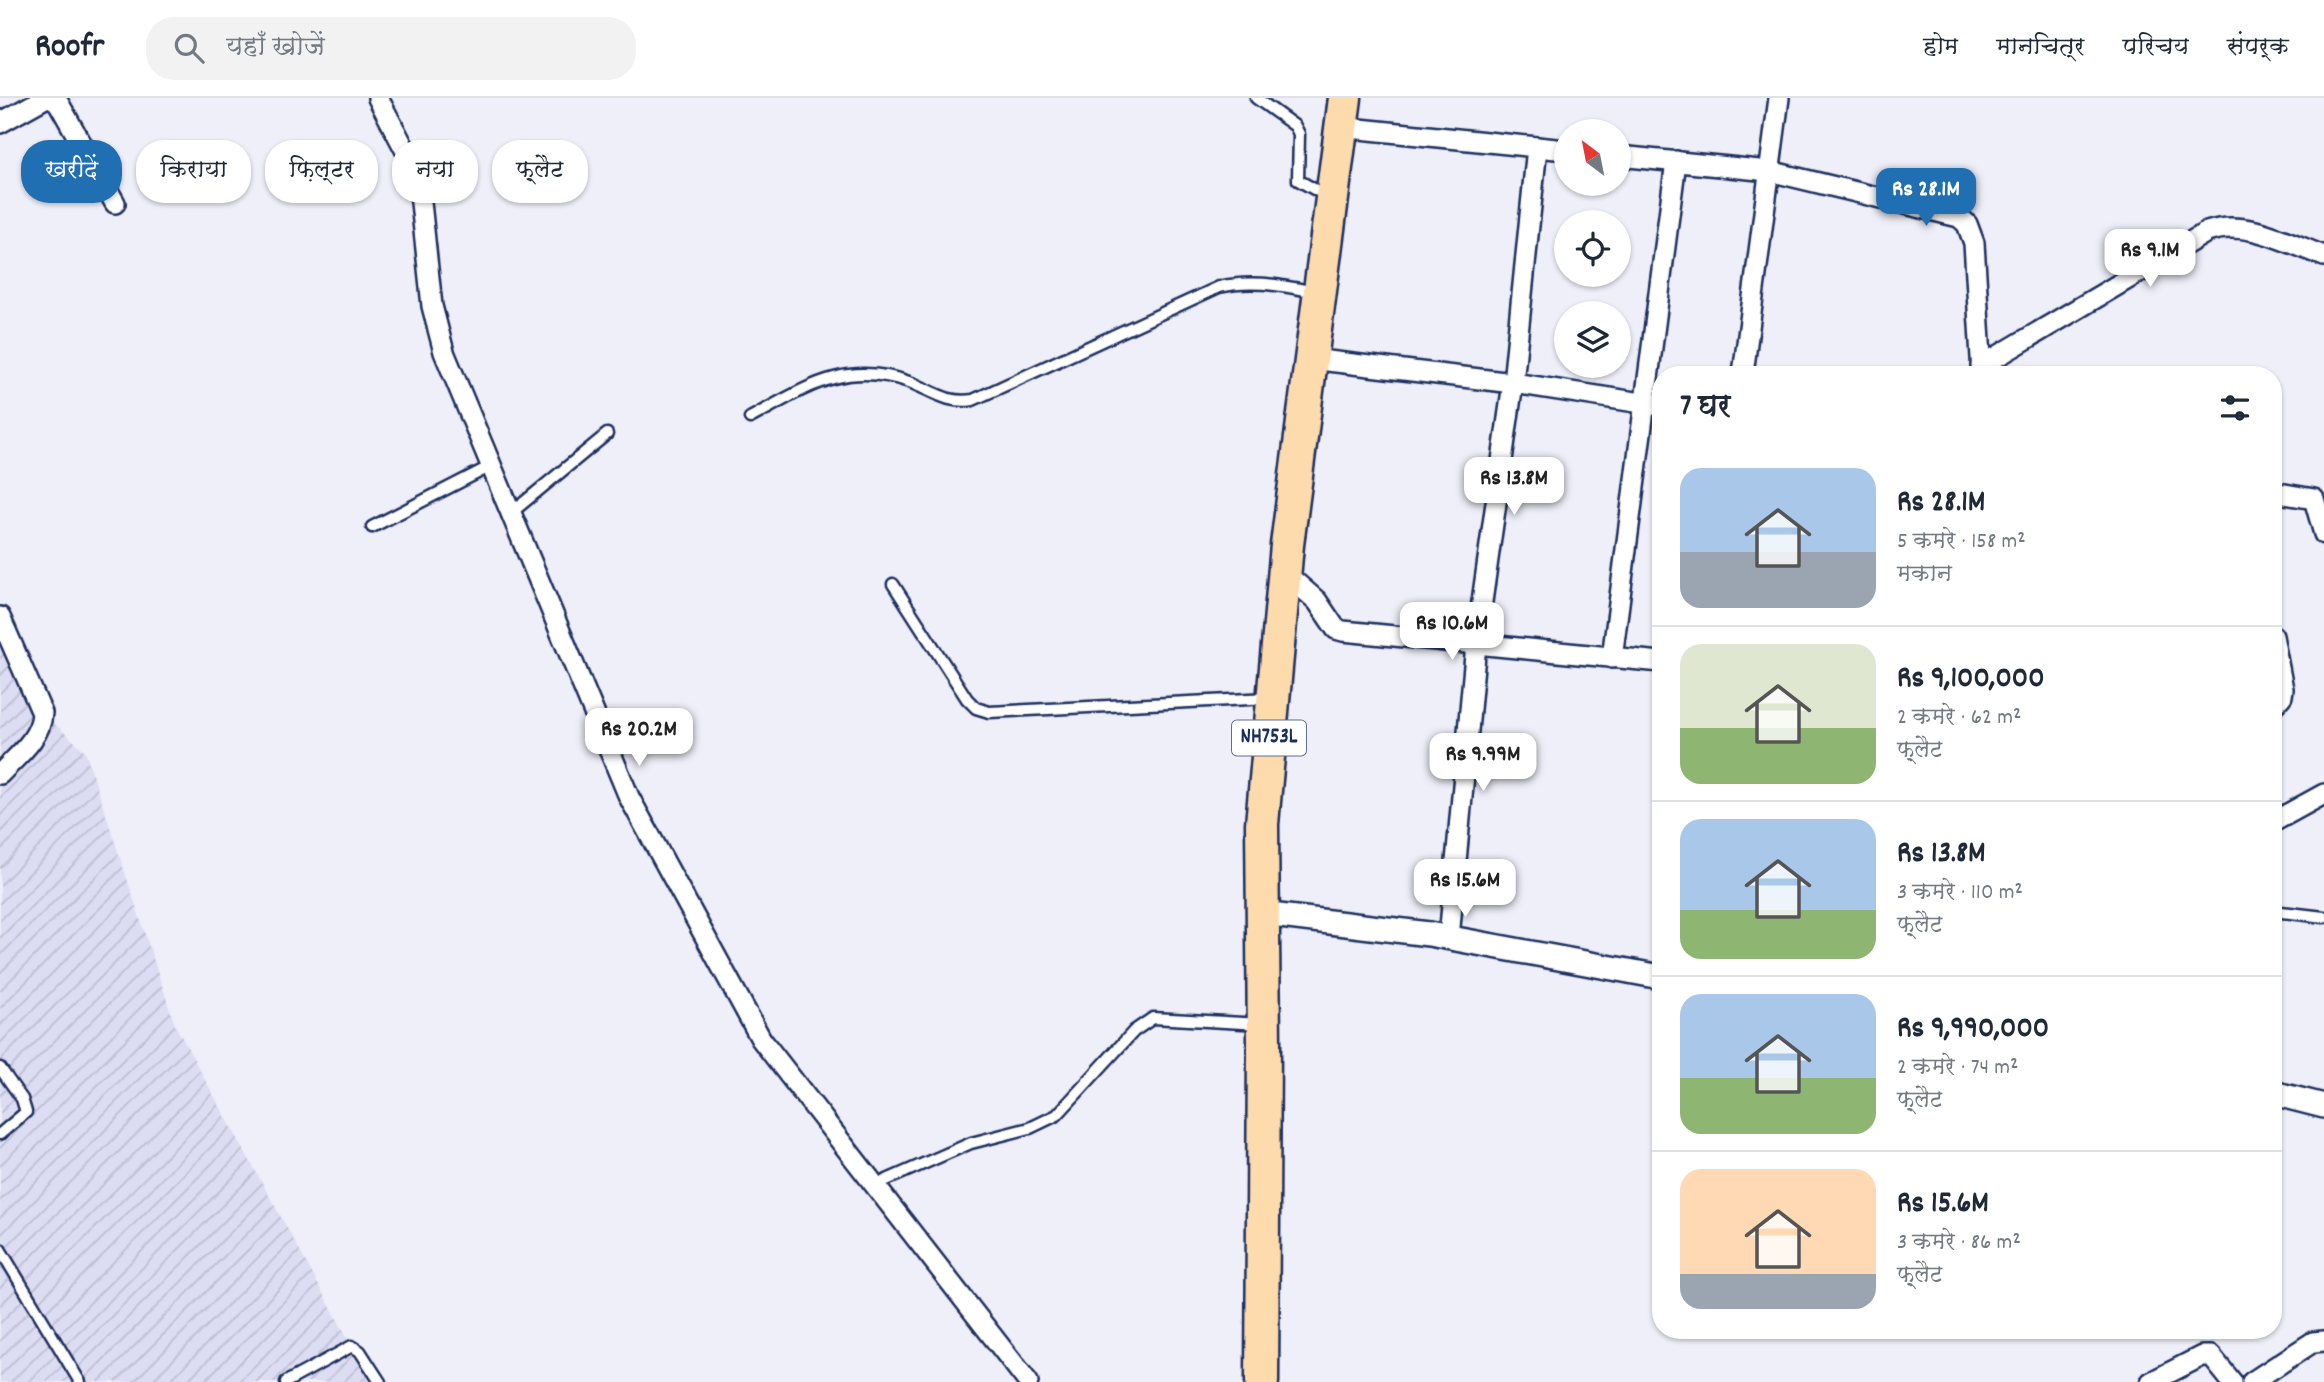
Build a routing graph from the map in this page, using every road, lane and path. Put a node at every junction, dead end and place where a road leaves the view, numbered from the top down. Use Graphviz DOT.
graph roads {
  1 [pos="45,98"];
  2 [pos="52,98"];
  3 [pos="378,98"];
  4 [pos="1256,98"];
  5 [pos="1779,98"];
  6 [pos="1343,113"];
  7 [pos="0,123"];
  8 [pos="79,140"];
  9 [pos="1537,147"];
  10 [pos="1554,149"];
  11 [pos="1631,157"];
  12 [pos="1676,162"];
  13 [pos="1769,170"];
  14 [pos="1331,199"];
  15 [pos="2322,253"];
  16 [pos="1319,293"];
  17 [pos="1311,359"];
  18 [pos="1657,366"];
  19 [pos="1744,366"];
  20 [pos="1982,366"];
  21 [pos="1989,366"];
  22 [pos="1513,383"];
  23 [pos="1652,404"];
  24 [pos="1652,410"];
  25 [pos="750,418"];
  26 [pos="607,434"];
  27 [pos="491,467"];
  28 [pos="2282,494"];
  29 [pos="511,513"];
  30 [pos="372,527"];
  31 [pos="2324,534"];
  32 [pos="1284,573"];
  33 [pos="893,584"];
  34 [pos="0,617"];
  35 [pos="1476,644"];
  36 [pos="1612,658"];
  37 [pos="1652,661"];
  38 [pos="1273,698"];
  39 [pos="0,774"];
  40 [pos="2324,794"];
  41 [pos="2282,817"];
  42 [pos="2282,912"];
  43 [pos="1262,914"];
  44 [pos="2324,918"];
  45 [pos="1449,938"];
  46 [pos="1652,975"];
  47 [pos="1264,1024"];
  48 [pos="0,1068"];
  49 [pos="2282,1095"];
  50 [pos="2324,1106"];
  51 [pos="0,1134"];
  52 [pos="873,1186"];
  53 [pos="0,1249"];
  54 [pos="2324,1341"];
  55 [pos="80,1382"];
  56 [pos="286,1382"];
  57 [pos="380,1382"];
  58 [pos="1028,1382"];
  59 [pos="1262,1382"];
  60 [pos="2151,1382"];
  61 [pos="2232,1382"];
  62 [pos="2252,1382"];
  1 -- 7 [label="street"];
  2 -- 8 [label="street"];
  3 -- 27 [label="street"];
  4 -- 14 [label="lane"];
  5 -- 13 [label="street"];
  6 -- 9 [label="street"];
  6 -- 14 [label="highway, NH753L"];
  9 -- 10 [label="street"];
  9 -- 22 [label="street"];
  11 -- 12 [label="street"];
  12 -- 13 [label="street"];
  12 -- 18 [label="street"];
  13 -- 19 [label="street"];
  13 -- 20 [label="street"];
  14 -- 16 [label="highway, NH753L"];
  15 -- 21 [label="street"];
  16 -- 17 [label="highway, NH753L"];
  16 -- 25 [label="lane"];
  17 -- 22 [label="street"];
  17 -- 32 [label="highway, NH753L"];
  22 -- 23 [label="street"];
  22 -- 35 [label="street"];
  24 -- 36 [label="street"];
  26 -- 29 [label="lane"];
  27 -- 29 [label="street"];
  27 -- 30 [label="lane"];
  28 -- 31 [label="street"];
  29 -- 52 [label="street"];
  32 -- 35 [label="street"];
  32 -- 38 [label="highway, NH753L"];
  33 -- 38 [label="lane"];
  34 -- 39 [label="street"];
  35 -- 36 [label="street"];
  35 -- 45 [label="street"];
  36 -- 37 [label="street"];
  38 -- 43 [label="highway, NH753L"];
  40 -- 41 [label="street"];
  42 -- 44 [label="lane"];
  43 -- 45 [label="street"];
  43 -- 47 [label="highway, NH753L"];
  45 -- 46 [label="street"];
  47 -- 52 [label="lane"];
  47 -- 59 [label="highway, NH753L"];
  48 -- 51 [label="lane"];
  49 -- 50 [label="street"];
  52 -- 58 [label="street"];
  53 -- 55 [label="lane"];
  54 -- 62 [label="street"];
  56 -- 57 [label="lane"];
  60 -- 61 [label="street"];
}
